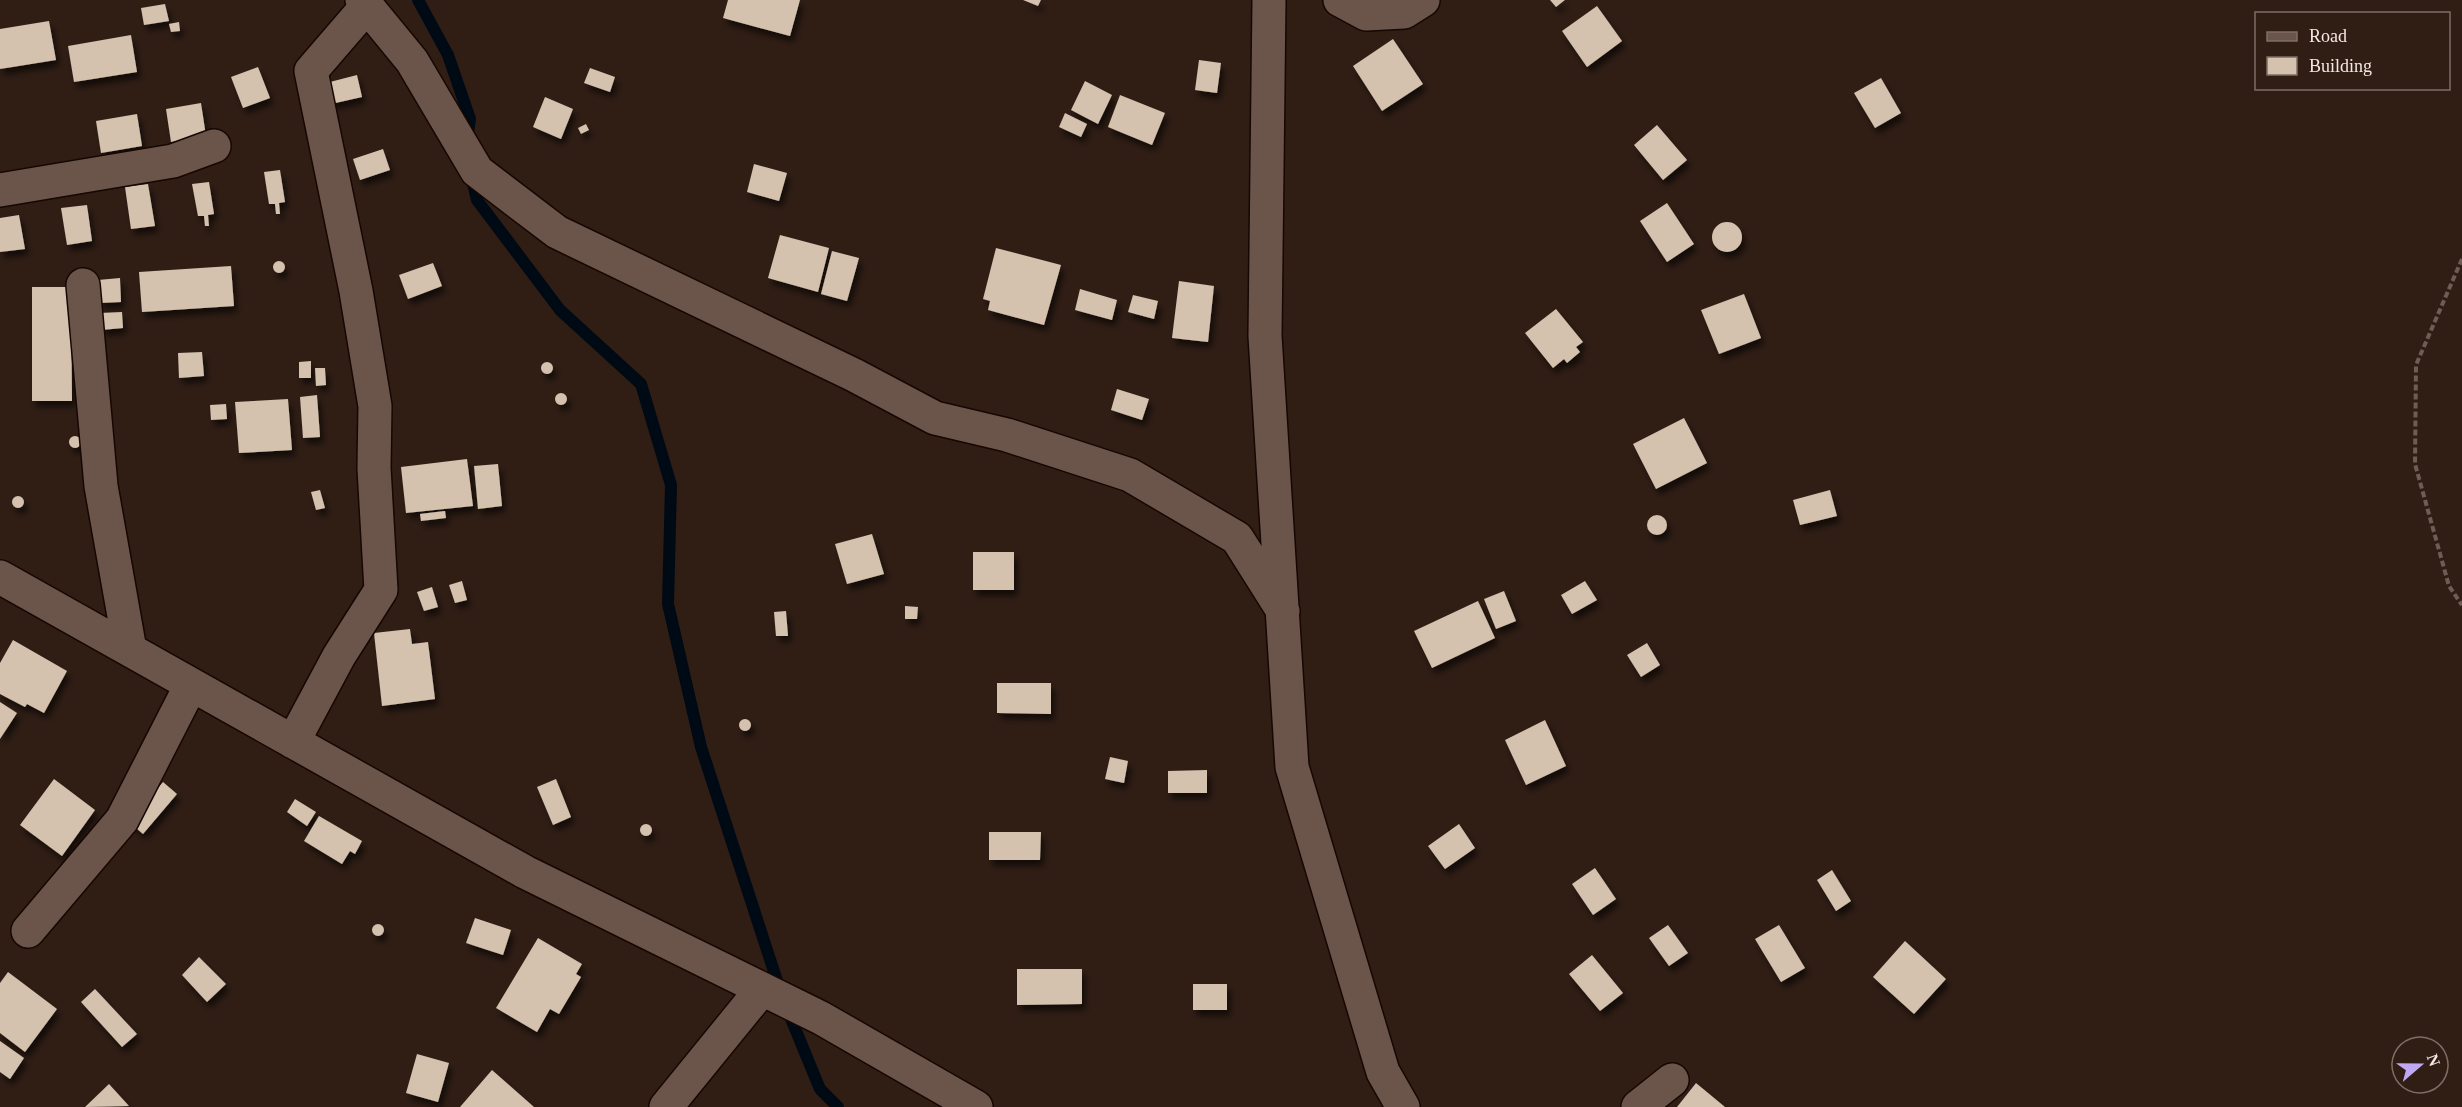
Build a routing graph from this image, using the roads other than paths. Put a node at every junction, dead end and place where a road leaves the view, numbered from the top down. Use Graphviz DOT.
graph roads {
  1 [pos="1269,0"];
  2 [pos="1340,0"];
  3 [pos="1424,0"];
  4 [pos="373,2"];
  5 [pos="214,146"];
  6 [pos="0,190"];
  7 [pos="83,285"];
  8 [pos="0,577"];
  9 [pos="1283,611"];
  10 [pos="130,650"];
  11 [pos="191,685"];
  12 [pos="293,742"];
  13 [pos="28,931"];
  14 [pos="762,989"];
  15 [pos="1672,1080"];
  16 [pos="666,1107"];
  17 [pos="976,1107"];
  18 [pos="1403,1107"];
  19 [pos="1638,1107"];
  1 -- 9 [label="street"];
  2 -- 3 [label="street"];
  4 -- 9 [label="street"];
  4 -- 12 [label="street"];
  5 -- 6 [label="street"];
  7 -- 10 [label="street"];
  8 -- 10 [label="street"];
  9 -- 18 [label="street"];
  10 -- 11 [label="street"];
  11 -- 12 [label="street"];
  11 -- 13 [label="street"];
  12 -- 14 [label="street"];
  14 -- 16 [label="street"];
  14 -- 17 [label="street"];
  15 -- 19 [label="street"];
}
